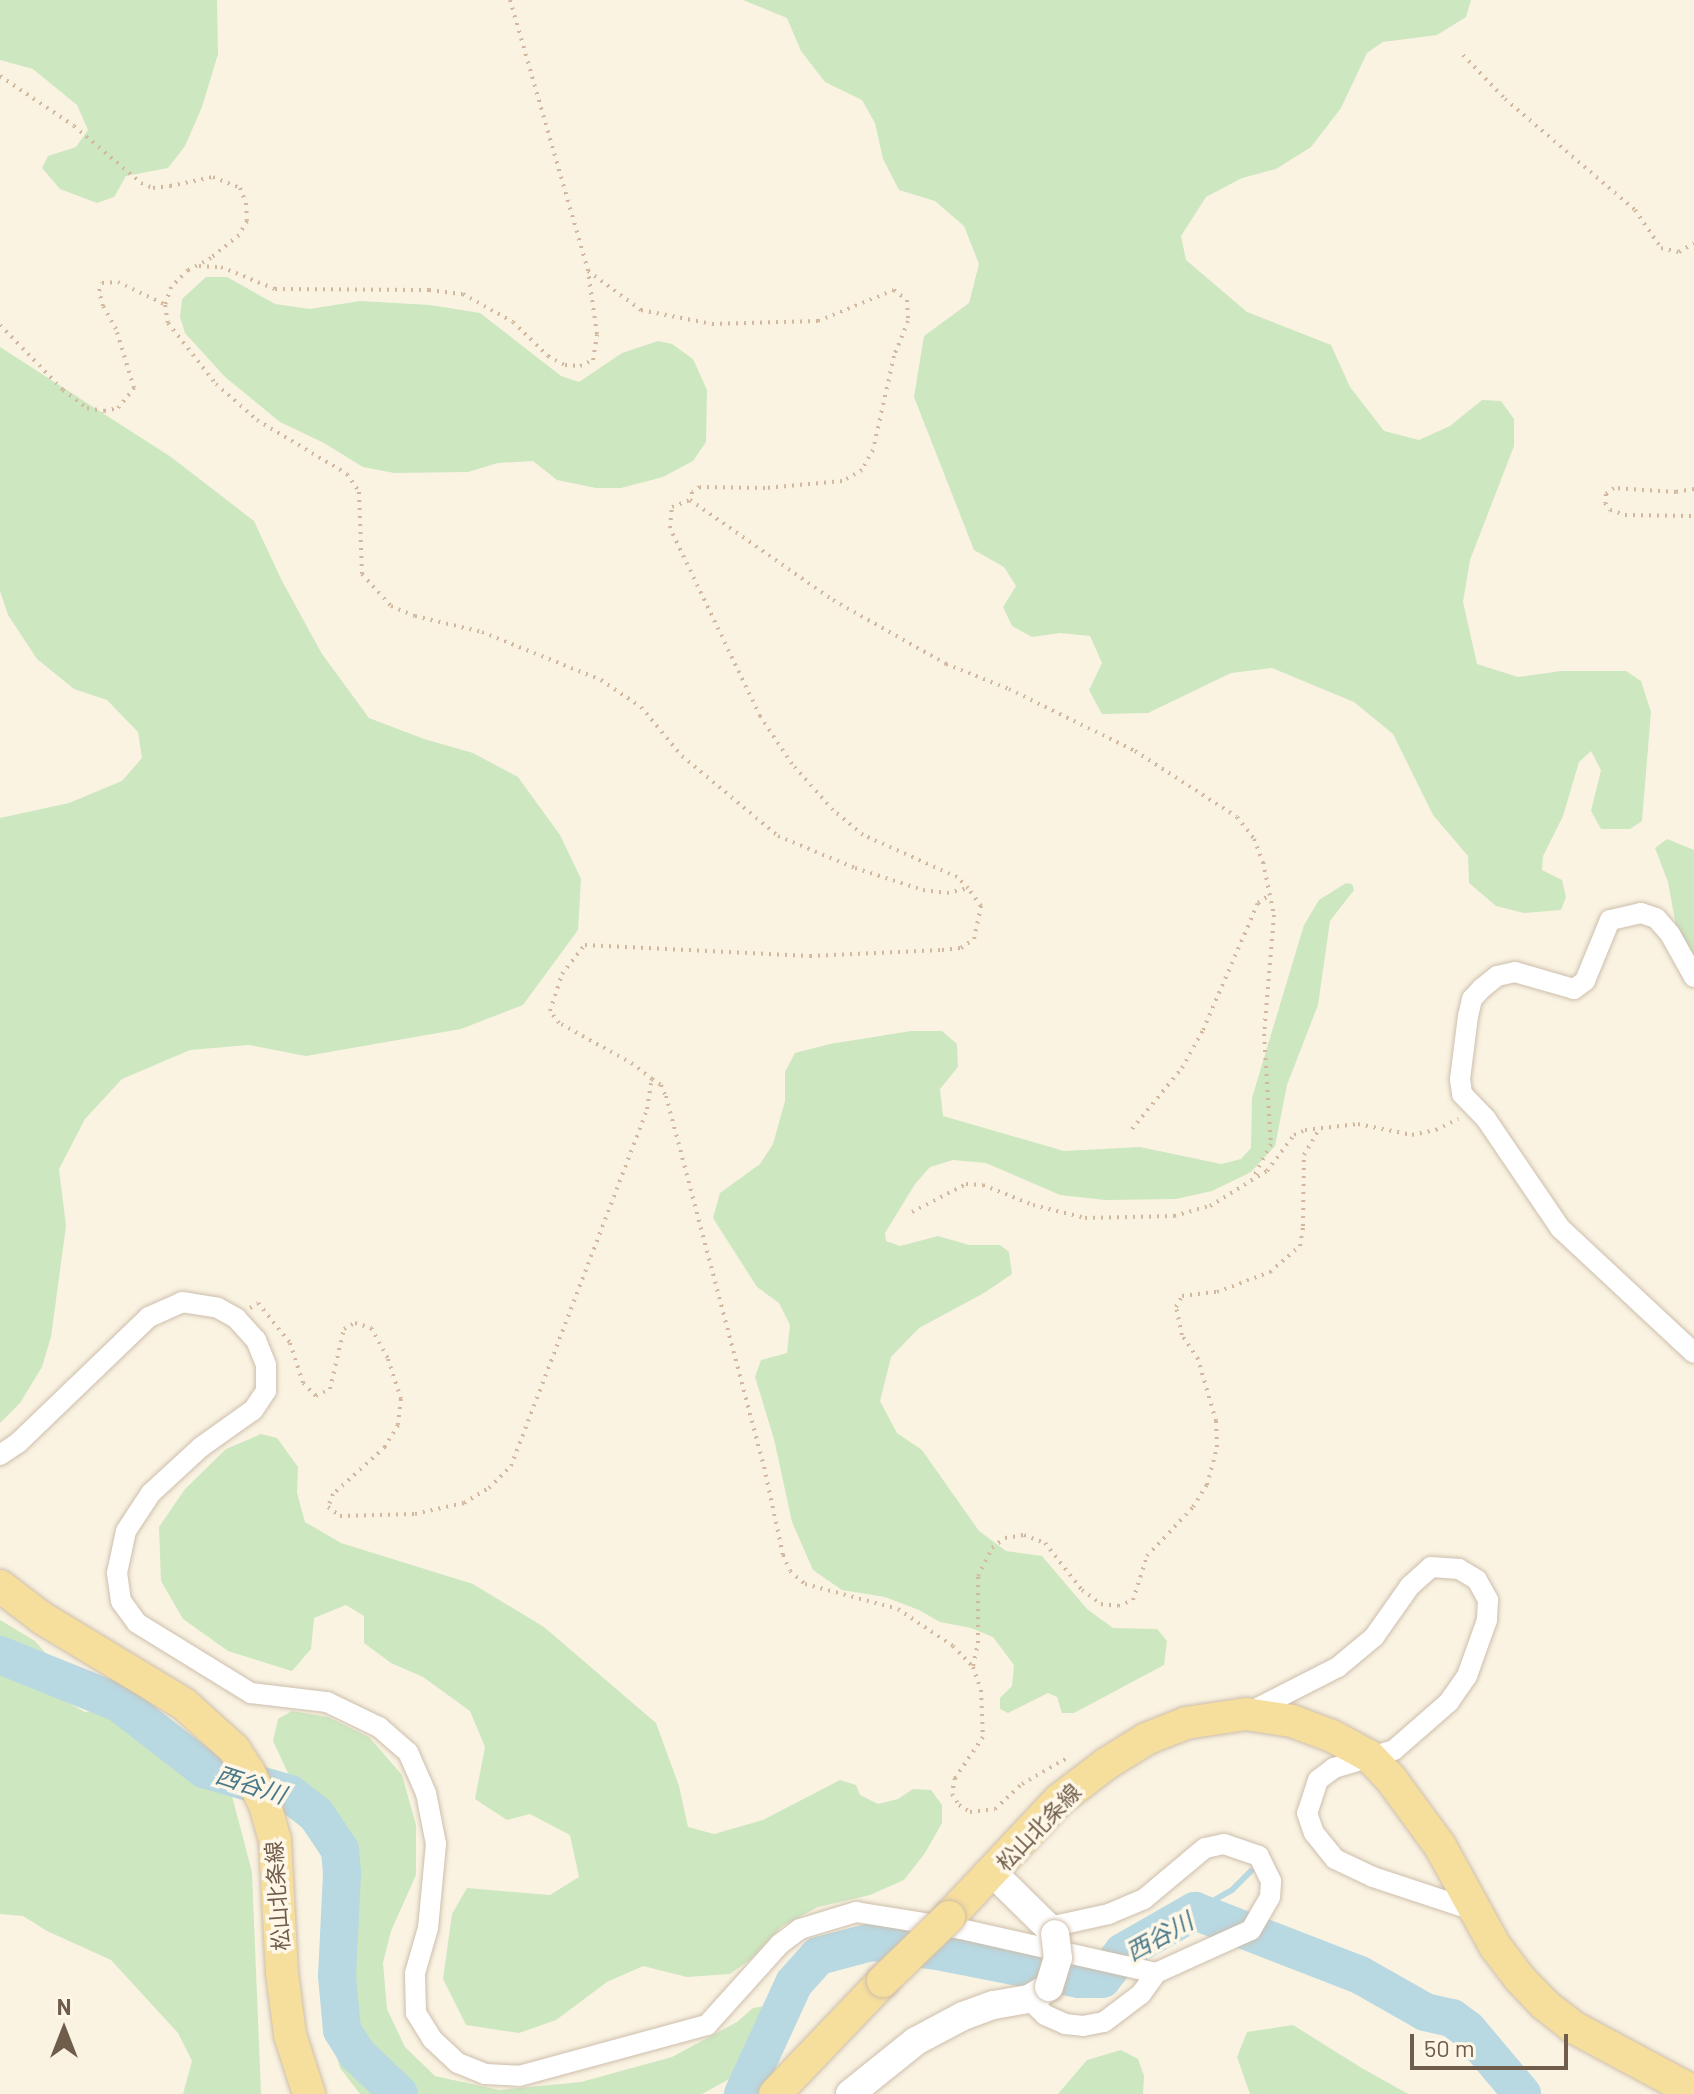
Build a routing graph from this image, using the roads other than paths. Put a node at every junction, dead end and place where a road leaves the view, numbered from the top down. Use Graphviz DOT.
graph roads {
  1 [pos="1694,977"];
  2 [pos="1694,1353"];
  3 [pos="0,1455"];
  4 [pos="0,1586"];
  5 [pos="1246,1714"];
  6 [pos="1369,1756"];
  7 [pos="993,1873"];
  8 [pos="1473,1910"];
  9 [pos="1053,1931"];
  10 [pos="1156,1973"];
  11 [pos="1039,1993"];
  12 [pos="1694,2092"];
  13 [pos="309,2094"];
  14 [pos="775,2094"];
  15 [pos="850,2094"];
  1 -- 2 [label="street"];
  3 -- 10 [label="street"];
  4 -- 13 [label="main road, 松山北条線"];
  5 -- 6 [label="main road, 松山北条線"];
  5 -- 6 [label="street"];
  5 -- 7 [label="main road, 松山北条線"];
  6 -- 8 [label="main road, 松山北条線"];
  6 -- 8 [label="street"];
  7 -- 9 [label="main road"];
  7 -- 14 [label="main road, 松山北条線, bridge"];
  8 -- 12 [label="main road, 松山北条線"];
  9 -- 10 [label="street"];
  9 -- 11 [label="main road, bridge"];
  10 -- 11 [label="street"];
  11 -- 15 [label="main road"];
}
